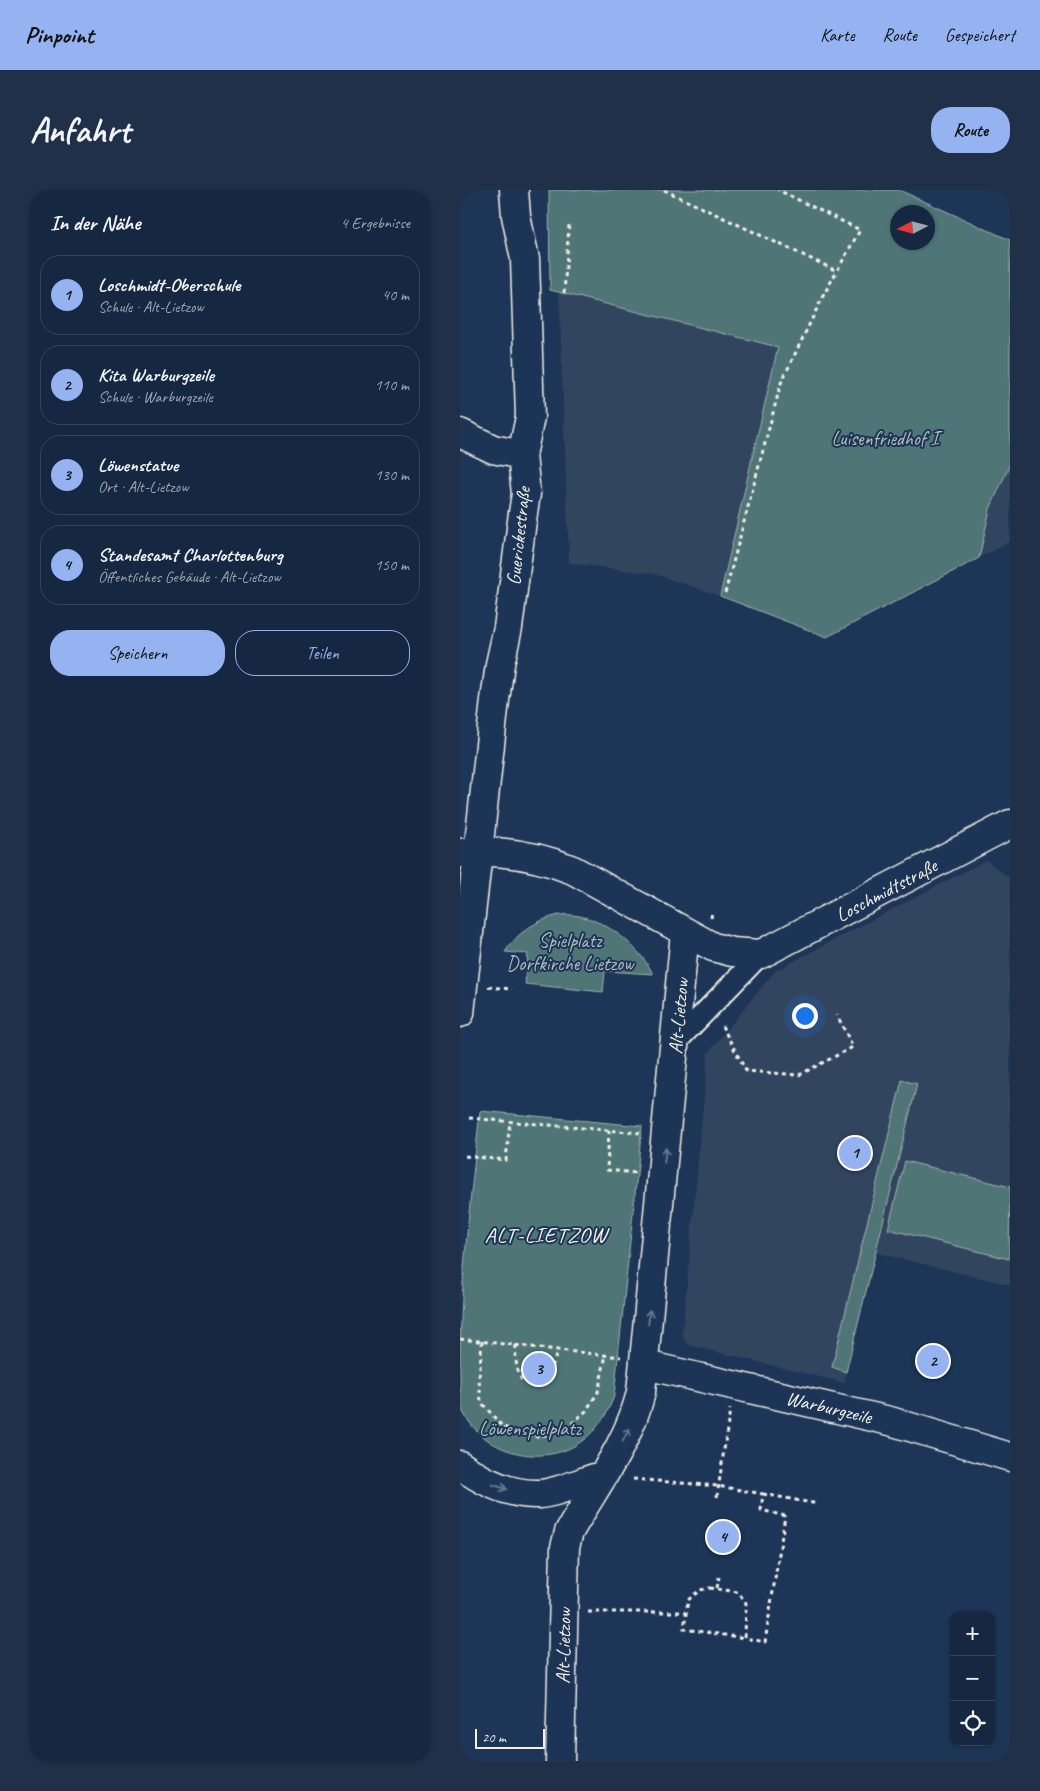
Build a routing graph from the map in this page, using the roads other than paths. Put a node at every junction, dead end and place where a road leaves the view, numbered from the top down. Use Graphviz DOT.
graph roads {
  1 [pos="514,190"];
  2 [pos="460,433"];
  3 [pos="522,454"];
  4 [pos="1010,824"];
  5 [pos="468,852"];
  6 [pos="685,932"];
  7 [pos="761,954"];
  8 [pos="460,1013"];
  9 [pos="676,1042"];
  10 [pos="636,1361"];
  11 [pos="1010,1457"];
  12 [pos="460,1465"];
  13 [pos="601,1476"];
  14 [pos="544,1493"];
  15 [pos="569,1532"];
  16 [pos="560,1761"];
  1 -- 3 [label="street, Guerickestraße"];
  2 -- 3 [label="street"];
  3 -- 5 [label="street, Guerickestraße"];
  4 -- 7 [label="street, Loschmidtstraße"];
  5 -- 6 [label="street"];
  5 -- 8 [label="street"];
  6 -- 7 [label="street"];
  6 -- 9 [label="street, Alt-Lietzow"];
  7 -- 9 [label="street, Loschmidtstraße"];
  10 -- 9 [label="street, Alt-Lietzow, one-way"];
  10 -- 11 [label="street, Warburgzeile"];
  13 -- 10 [label="street, Alt-Lietzow, one-way"];
  12 -- 14 [label="street, one-way"];
  13 -- 14 [label="street"];
  13 -- 15 [label="street, Alt-Lietzow"];
  14 -- 15 [label="street"];
  15 -- 16 [label="street, Alt-Lietzow"];
}
